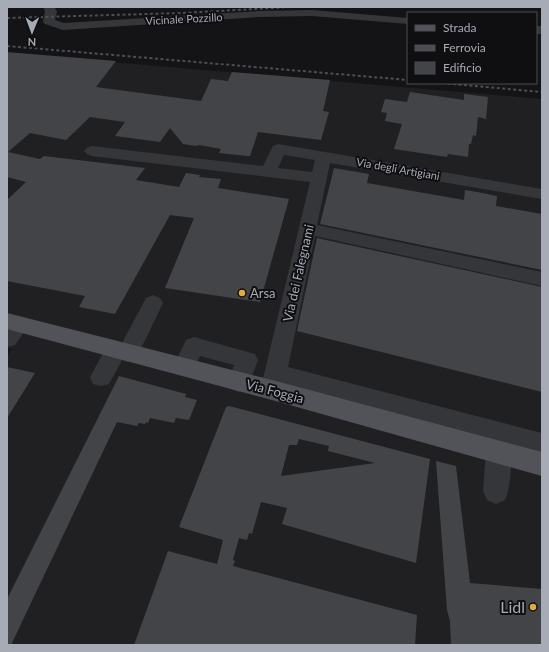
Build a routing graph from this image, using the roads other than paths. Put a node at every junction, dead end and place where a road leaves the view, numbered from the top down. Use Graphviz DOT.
graph roads {
  1 [pos="48,7"];
  2 [pos="407,21"];
  3 [pos="92,151"];
  4 [pos="324,156"];
  5 [pos="269,172"];
  6 [pos="319,178"];
  7 [pos="542,194"];
  8 [pos="308,229"];
  9 [pos="542,279"];
  10 [pos="154,303"];
  11 [pos="11,328"];
  12 [pos="122,351"];
  13 [pos="101,377"];
  14 [pos="274,382"];
  15 [pos="542,444"];
  16 [pos="498,452"];
  17 [pos="542,464"];
  18 [pos="496,490"];
  1 -- 2 [label="street, Vicinale Pozzillo"];
  3 -- 5 [label="street"];
  4 -- 5 [label="street, Via degli Artigiani"];
  4 -- 6 [label="street, Via dei Falegnami"];
  4 -- 7 [label="street, Via degli Artigiani"];
  5 -- 6 [label="street"];
  6 -- 8 [label="street, Via dei Falegnami"];
  8 -- 9 [label="street"];
  8 -- 14 [label="street, Via dei Falegnami"];
  10 -- 12 [label="street"];
  11 -- 12 [label="main road, Via Foggia"];
  12 -- 13 [label="street"];
  12 -- 14 [label="main road, Via Foggia"];
  14 -- 15 [label="street"];
  14 -- 16 [label="main road, Via Foggia"];
  16 -- 17 [label="main road, Via Foggia"];
  16 -- 18 [label="street"];
}
